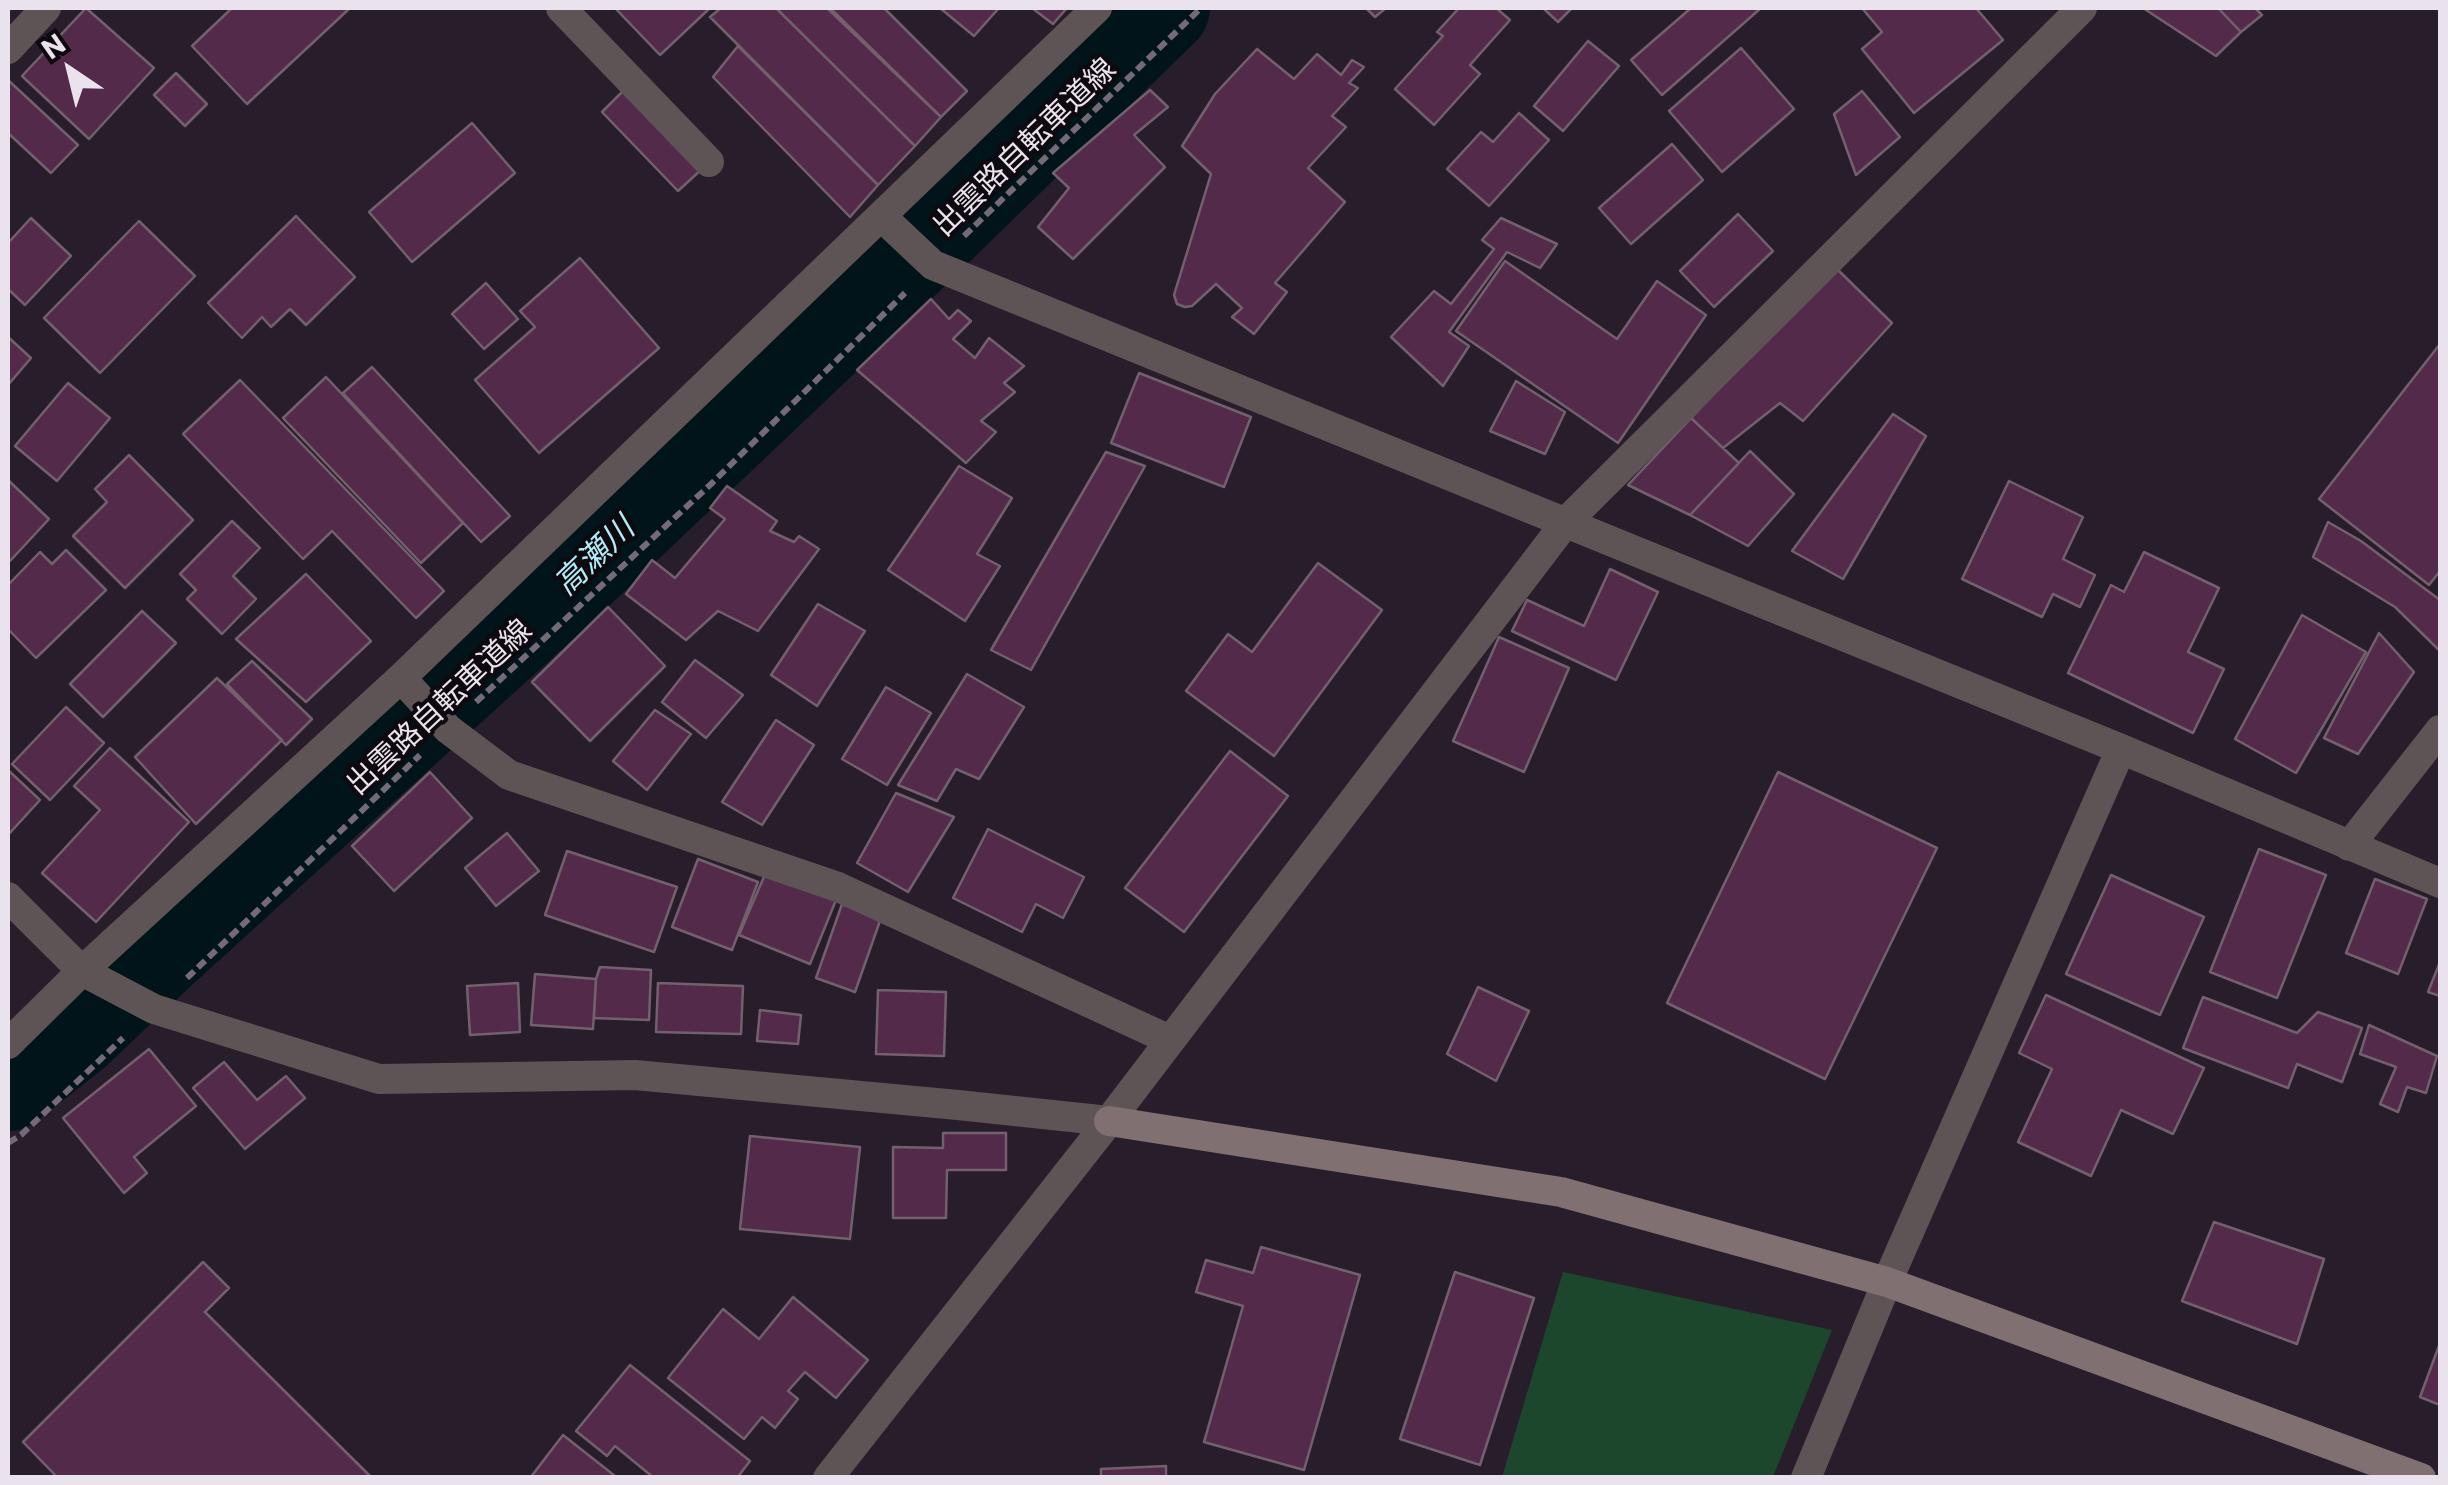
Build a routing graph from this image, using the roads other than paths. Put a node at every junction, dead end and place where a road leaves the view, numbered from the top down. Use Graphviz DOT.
graph roads {
  1 [pos="46,8"];
  2 [pos="561,8"];
  3 [pos="1097,8"];
  4 [pos="2082,8"];
  5 [pos="8,48"];
  6 [pos="709,162"];
  7 [pos="882,217"];
  8 [pos="1566,522"];
  9 [pos="401,678"];
  10 [pos="2440,730"];
  11 [pos="2121,749"];
  12 [pos="2349,846"];
  13 [pos="2440,883"];
  14 [pos="8,897"];
  15 [pos="82,971"];
  16 [pos="1170,1040"];
  17 [pos="8,1044"];
  18 [pos="1109,1122"];
  19 [pos="1887,1282"];
  20 [pos="828,1478"];
  21 [pos="1806,1478"];
  22 [pos="2421,1478"];
  1 -- 5 [label="street"];
  2 -- 6 [label="street"];
  3 -- 7 [label="street"];
  4 -- 8 [label="street"];
  7 -- 8 [label="street"];
  7 -- 9 [label="street"];
  8 -- 11 [label="street"];
  8 -- 16 [label="street"];
  9 -- 15 [label="street"];
  9 -- 16 [label="street"];
  10 -- 12 [label="street"];
  11 -- 12 [label="street"];
  11 -- 19 [label="street"];
  12 -- 13 [label="street"];
  14 -- 15 [label="street"];
  15 -- 17 [label="street"];
  15 -- 18 [label="street"];
  16 -- 18 [label="street"];
  18 -- 19 [label="street"];
  18 -- 20 [label="street"];
  19 -- 21 [label="street"];
  19 -- 22 [label="street"];
}
